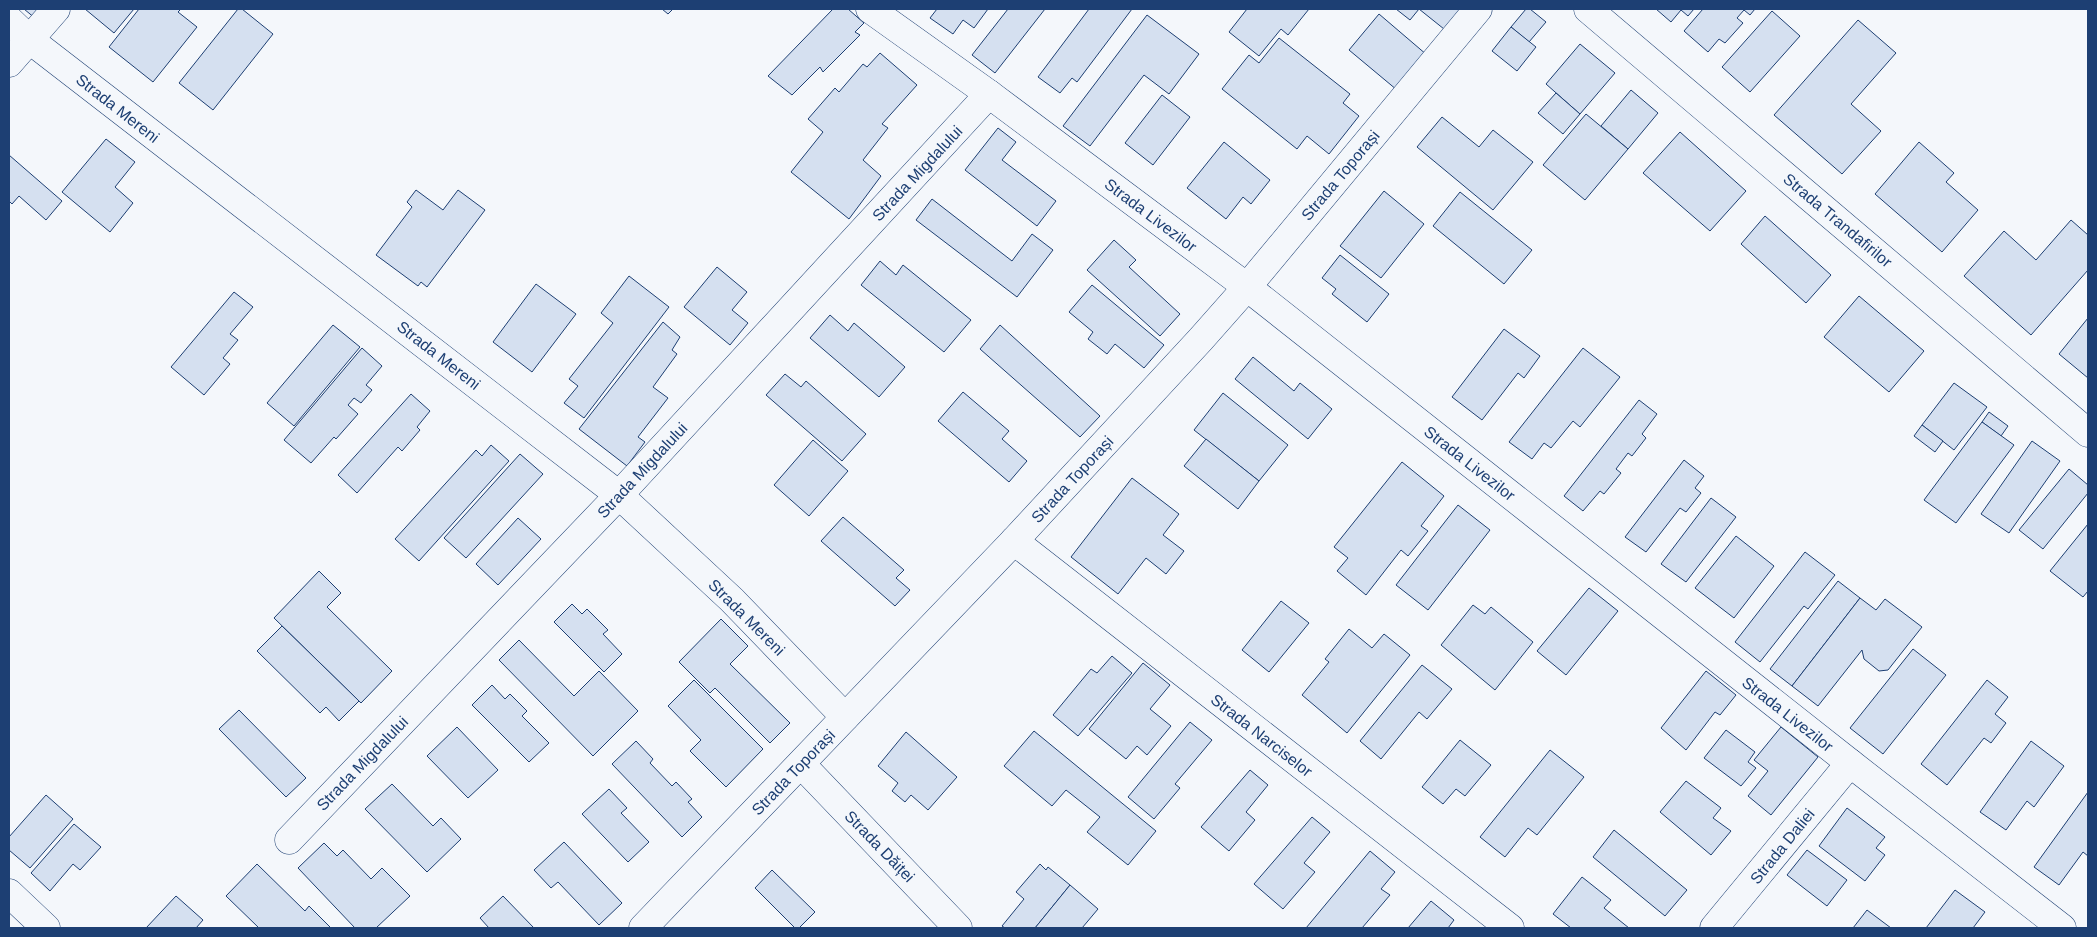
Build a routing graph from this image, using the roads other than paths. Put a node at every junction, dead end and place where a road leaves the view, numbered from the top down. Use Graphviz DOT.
graph roads {
  1 [pos="56,9"];
  2 [pos="870,9"];
  3 [pos="1478,9"];
  4 [pos="1588,9"];
  5 [pos="9,20"];
  6 [pos="30,40"];
  7 [pos="9,63"];
  8 [pos="990,94"];
  9 [pos="1247,287"];
  10 [pos="2088,432"];
  11 [pos="619,494"];
  12 [pos="1014,541"];
  13 [pos="845,717"];
  14 [pos="1850,763"];
  15 [pos="801,764"];
  16 [pos="289,840"];
  17 [pos="9,893"];
  18 [pos="46,928"];
  19 [pos="643,928"];
  20 [pos="958,928"];
  21 [pos="1510,928"];
  22 [pos="1714,928"];
  23 [pos="2062,928"];
  1 -- 6 [label="street"];
  2 -- 8 [label="street, Strada Livezilor"];
  3 -- 9 [label="street, Strada Toporași"];
  4 -- 10 [label="street, Strada Trandafirilor"];
  5 -- 6 [label="street, Strada Mereni"];
  6 -- 7 [label="street"];
  6 -- 11 [label="street, Strada Mereni"];
  8 -- 9 [label="street, Strada Livezilor"];
  8 -- 11 [label="street, Strada Migdalului"];
  9 -- 12 [label="street, Strada Toporași"];
  9 -- 14 [label="street, Strada Livezilor"];
  11 -- 13 [label="street, Strada Mereni"];
  11 -- 16 [label="street, Strada Migdalului"];
  12 -- 13 [label="street, Strada Toporași"];
  12 -- 21 [label="street, Strada Narciselor"];
  13 -- 15 [label="street, Strada Toporași"];
  14 -- 22 [label="street, Strada Daliei"];
  14 -- 23 [label="street, Strada Livezilor"];
  15 -- 19 [label="street, Strada Toporași"];
  15 -- 20 [label="street, Strada Dăiței"];
  17 -- 18 [label="street"];
}
